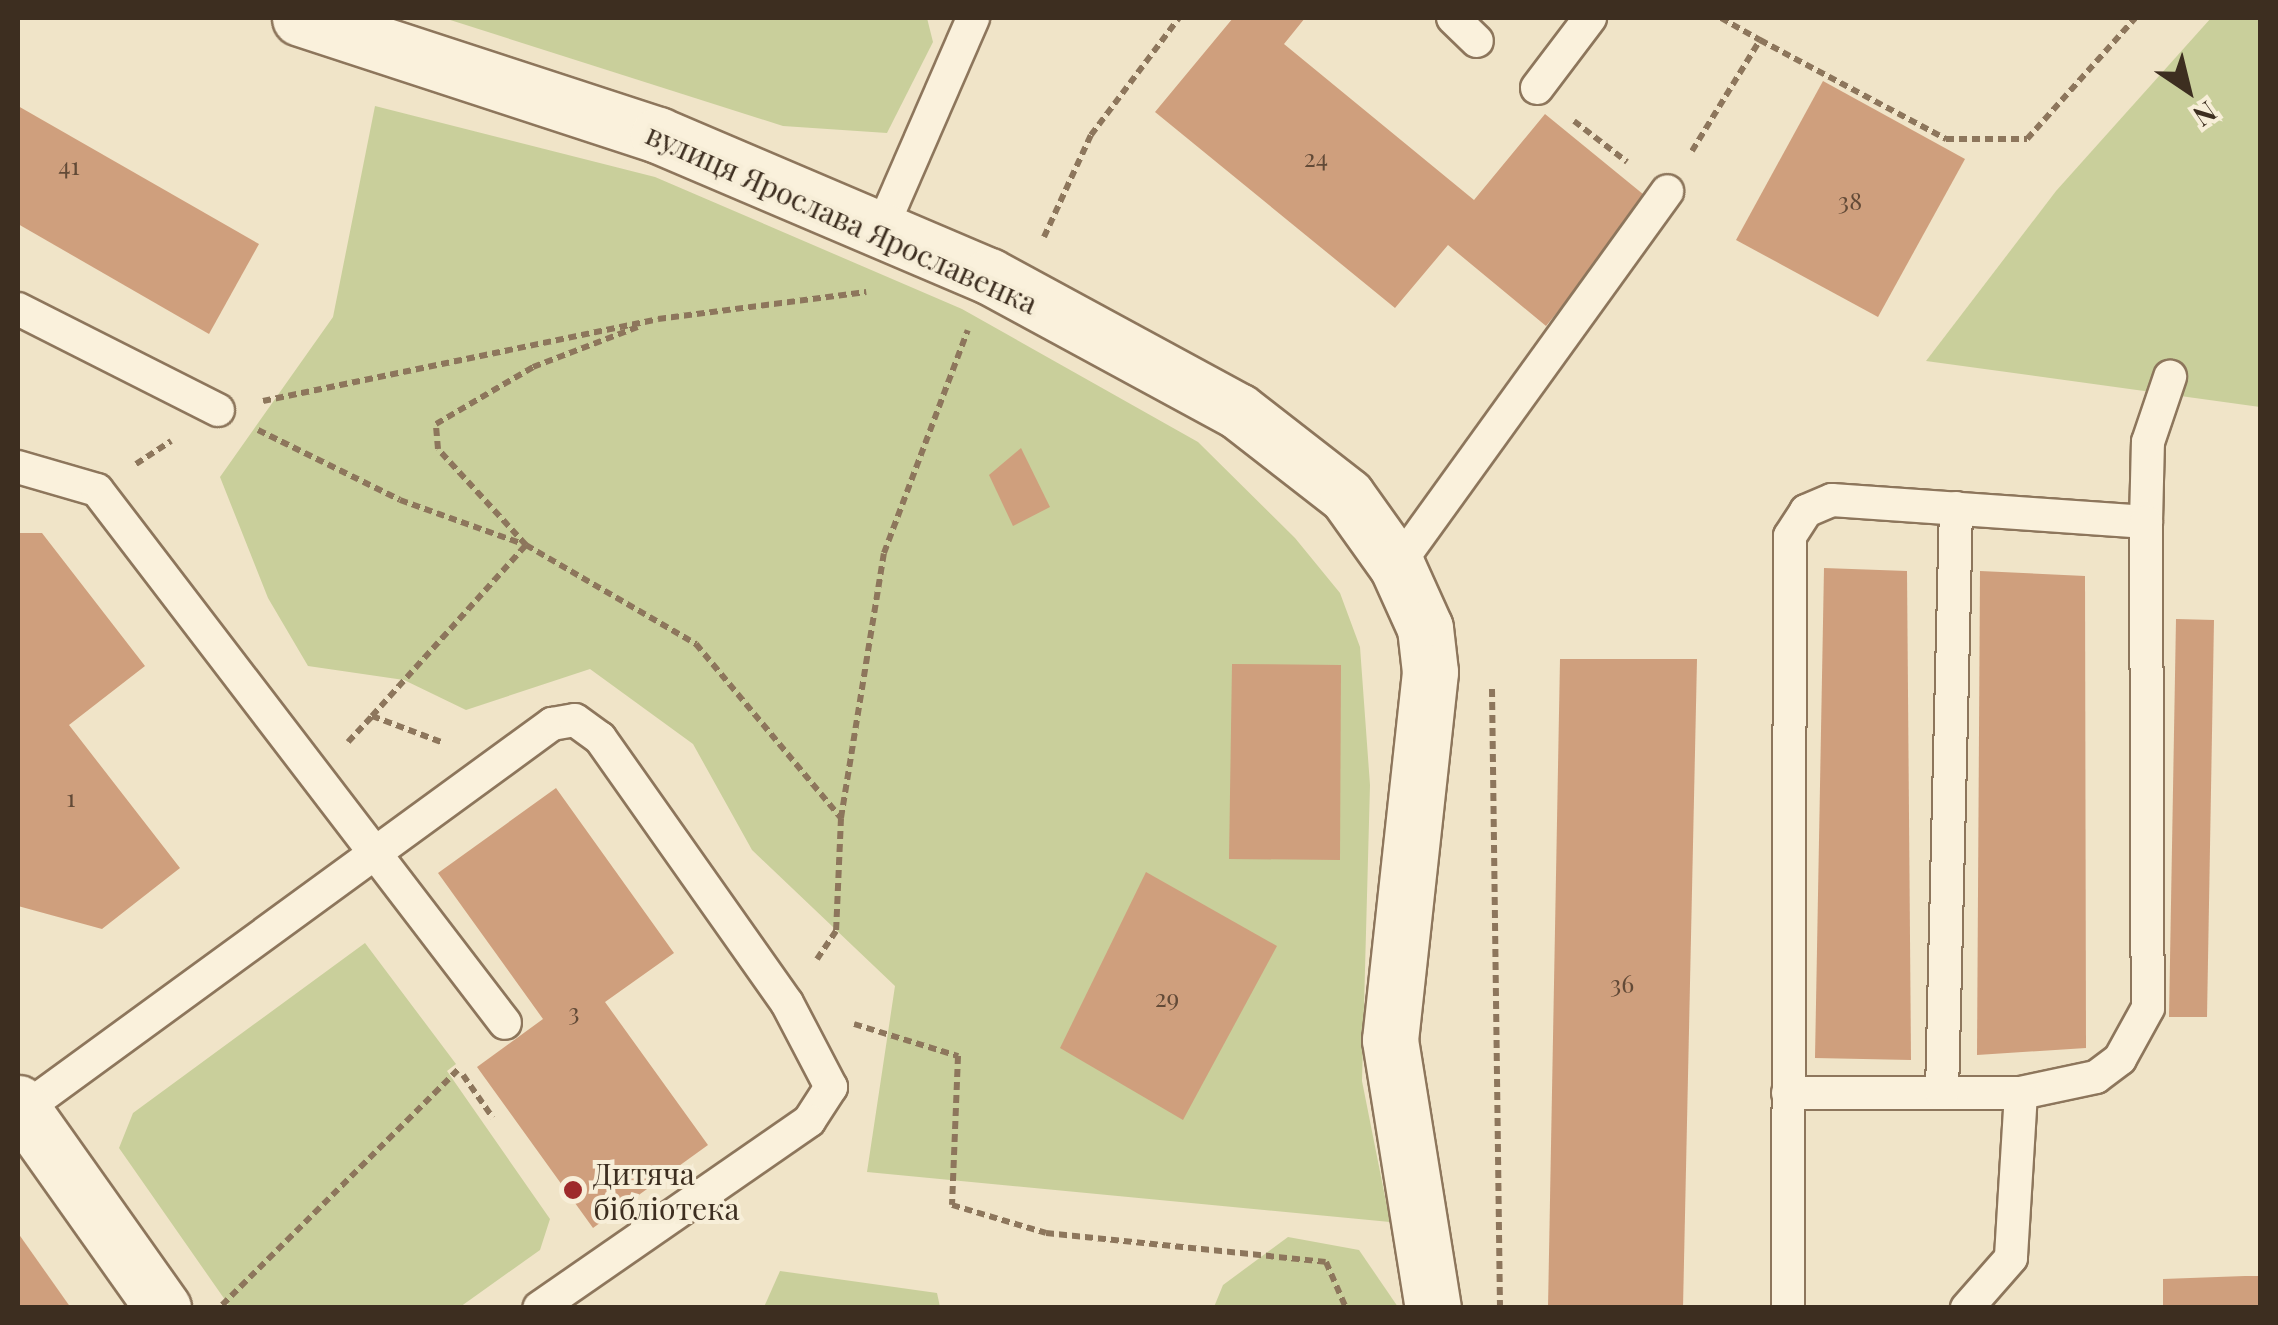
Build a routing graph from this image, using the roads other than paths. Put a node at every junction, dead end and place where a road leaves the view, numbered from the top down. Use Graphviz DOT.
graph roads {
  1 [pos="300,18"];
  2 [pos="974,18"];
  3 [pos="1453,18"];
  4 [pos="1590,18"];
  5 [pos="1478,41"];
  6 [pos="1537,88"];
  7 [pos="1667,192"];
  8 [pos="881,230"];
  9 [pos="18,309"];
  10 [pos="2170,376"];
  11 [pos="218,410"];
  12 [pos="18,467"];
  13 [pos="1956,508"];
  14 [pos="2146,522"];
  15 [pos="1397,566"];
  16 [pos="376,850"];
  17 [pos="505,1023"];
  18 [pos="1788,1093"];
  19 [pos="1942,1093"];
  20 [pos="2021,1093"];
  21 [pos="20,1106"];
  22 [pos="162,1308"];
  23 [pos="538,1308"];
  24 [pos="1433,1308"];
  25 [pos="1788,1308"];
  26 [pos="1967,1308"];
  1 -- 8 [label="street, вулиця Ярослава Ярославенка"];
  2 -- 8 [label="lane"];
  3 -- 5 [label="lane"];
  4 -- 6 [label="lane"];
  7 -- 15 [label="lane"];
  8 -- 15 [label="street, вулиця Ярослава Ярославенка"];
  9 -- 11 [label="lane"];
  10 -- 14 [label="lane"];
  12 -- 16 [label="lane"];
  13 -- 14 [label="lane"];
  13 -- 18 [label="lane"];
  13 -- 19 [label="lane"];
  14 -- 20 [label="lane"];
  15 -- 24 [label="street, вулиця Ярослава Ярославенка"];
  16 -- 17 [label="lane"];
  16 -- 21 [label="lane"];
  16 -- 23 [label="lane"];
  18 -- 19 [label="lane"];
  18 -- 25 [label="lane"];
  19 -- 20 [label="lane"];
  20 -- 26 [label="lane"];
  21 -- 22 [label="street"];
}
